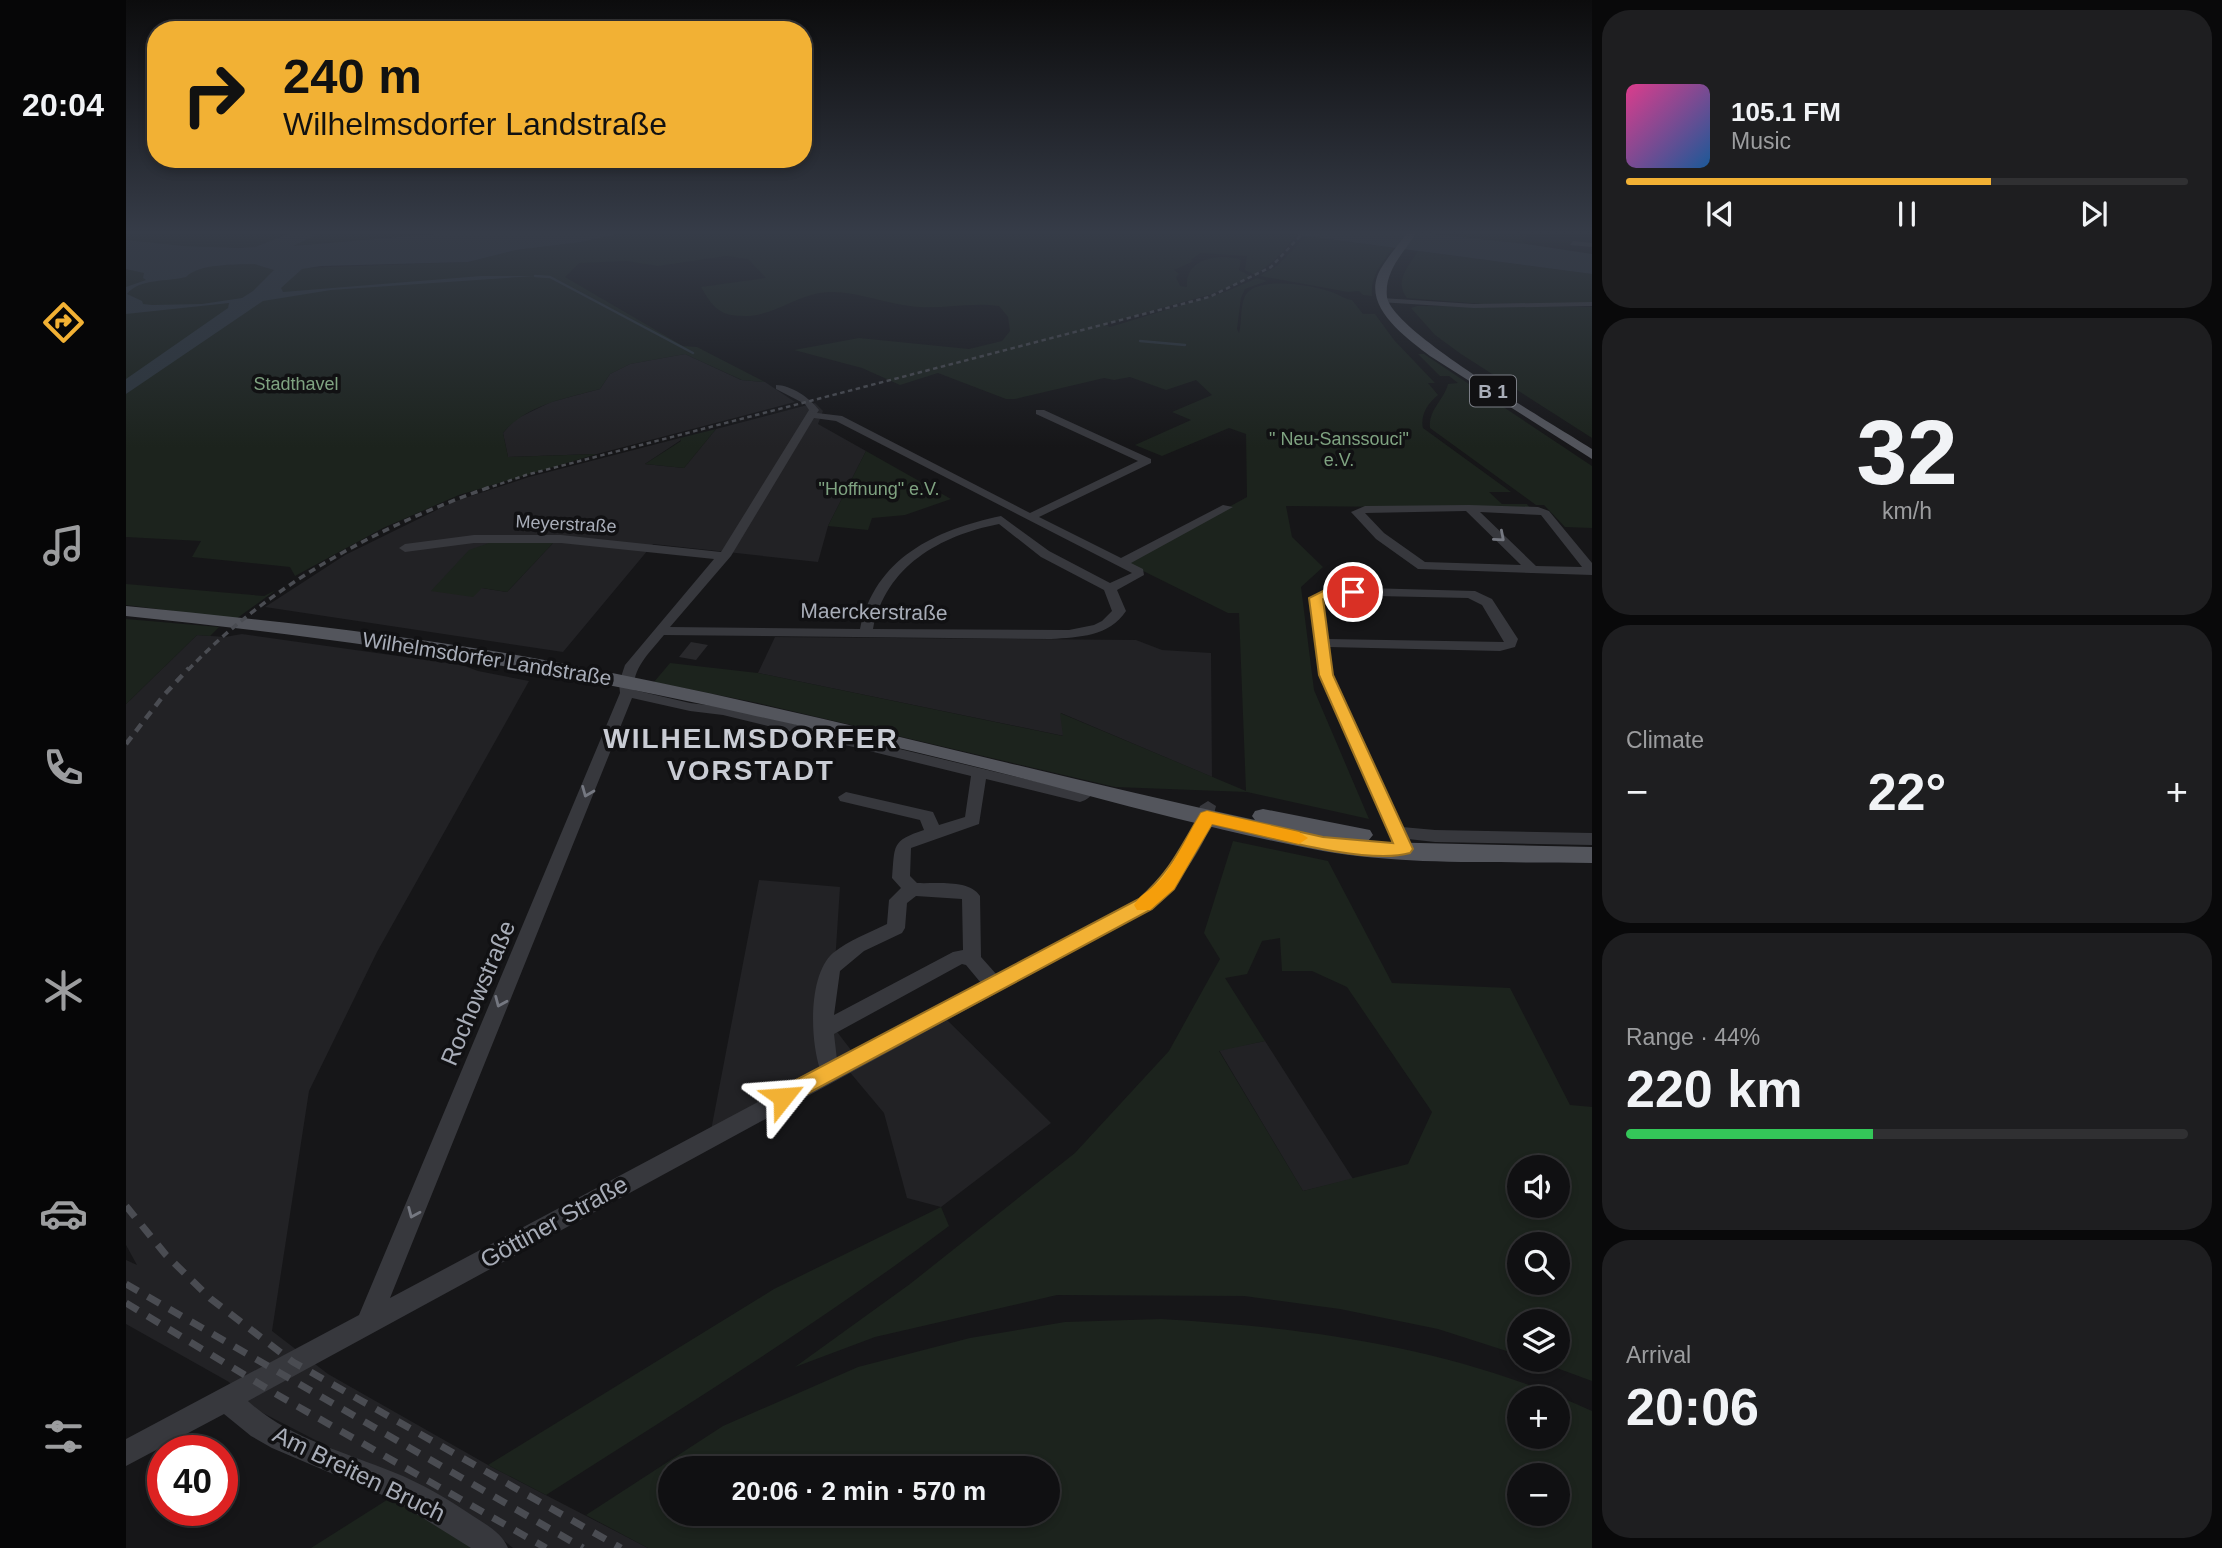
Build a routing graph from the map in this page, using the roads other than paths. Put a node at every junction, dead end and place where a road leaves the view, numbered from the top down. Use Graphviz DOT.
graph roads {
  1 [pos="1390,303"];
  2 [pos="1391,303"];
  3 [pos="1434,303"];
  4 [pos="1592,304"];
  5 [pos="779,387"];
  6 [pos="1040,412"];
  7 [pos="811,415"];
  8 [pos="1592,447"];
  9 [pos="1592,455"];
  10 [pos="1227,507"];
  11 [pos="1469,508"];
  12 [pos="1030,517"];
  13 [pos="405,548"];
  14 [pos="725,556"];
  15 [pos="1122,564"];
  16 [pos="1531,568"];
  17 [pos="1592,571"];
  18 [pos="1110,588"];
  19 [pos="126,611"];
  20 [pos="662,631"];
  21 [pos="866,632"];
  22 [pos="1321,643"];
  23 [pos="626,687"];
  24 [pos="972,768"];
  25 [pos="846,797"];
  26 [pos="1207,811"];
  27 [pos="934,834"];
  28 [pos="1592,839"];
  29 [pos="1401,840"];
  30 [pos="1592,855"];
  31 [pos="912,889"];
  32 [pos="972,959"];
  33 [pos="993,984"];
  34 [pos="823,1030"];
  35 [pos="831,1071"];
  36 [pos="368,1322"];
  37 [pos="226,1398"];
  38 [pos="126,1453"];
  39 [pos="494,1548"];
  1 -- 9 [label="main road, B 1"];
  2 -- 8 [label="main road, B 1"];
  3 -- 4 [label="street"];
  5 -- 7 [label="street"];
  6 -- 12 [label="street"];
  7 -- 12 [label="street"];
  7 -- 14 [label="street"];
  10 -- 15 [label="street"];
  11 -- 16 [label="street, one-way"];
  11 -- 16 [label="street"];
  11 -- 17 [label="street"];
  12 -- 15 [label="street"];
  13 -- 14 [label="street, Meyerstraße"];
  14 -- 20 [label="street"];
  15 -- 18 [label="street"];
  16 -- 17 [label="street"];
  18 -- 21 [label="street, Maerckerstraße"];
  18 -- 21 [label="street"];
  19 -- 23 [label="main road, Wilhelmsdorfer Landstraße"];
  20 -- 21 [label="street, Maerckerstraße"];
  20 -- 23 [label="street"];
  22 -- 22 [label="street"];
  22 -- 29 [label="street"];
  23 -- 24 [label="main road, Wilhelmsdorfer Landstraße"];
  23 -- 36 [label="street, Rochowstraße, one-way"];
  24 -- 26 [label="main road, Wilhelmsdorfer Landstraße"];
  24 -- 27 [label="street"];
  25 -- 27 [label="street"];
  26 -- 29 [label="main road, Wilhelmsdorfer Landstraße"];
  26 -- 33 [label="street, Göttiner Straße"];
  27 -- 31 [label="street"];
  28 -- 29 [label="street"];
  29 -- 30 [label="main road, Wilhelmsdorfer Landstraße"];
  31 -- 32 [label="street"];
  31 -- 34 [label="street"];
  32 -- 33 [label="street"];
  32 -- 34 [label="street"];
  33 -- 35 [label="street, Göttiner Straße"];
  34 -- 35 [label="street"];
  35 -- 36 [label="street, Göttiner Straße"];
  36 -- 37 [label="street, Göttiner Straße"];
  37 -- 38 [label="street, Göttiner Straße"];
  37 -- 39 [label="street, Am Breiten Bruch"];
}
